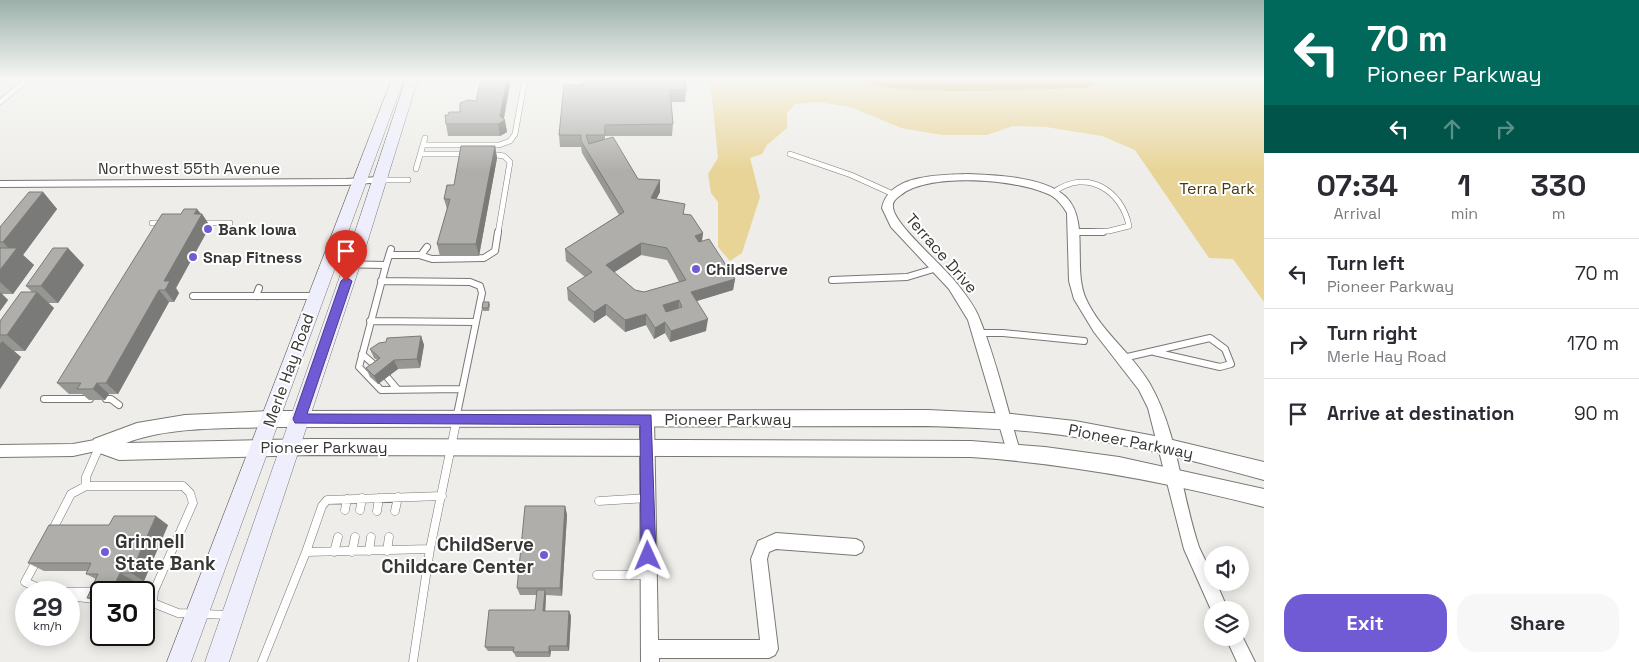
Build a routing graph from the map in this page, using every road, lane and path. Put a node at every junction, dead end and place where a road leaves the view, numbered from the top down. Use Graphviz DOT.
graph roads {
  1 [pos="389,110"];
  2 [pos="399,110"];
  3 [pos="519,110"];
  4 [pos="425,138"];
  5 [pos="423,145"];
  6 [pos="420,154"];
  7 [pos="451,154"];
  8 [pos="470,154"];
  9 [pos="480,154"];
  10 [pos="790,154"];
  11 [pos="449,161"];
  12 [pos="416,169"];
  13 [pos="408,180"];
  14 [pos="369,181"];
  15 [pos="0,184"];
  16 [pos="1054,192"];
  17 [pos="893,194"];
  18 [pos="174,223"];
  19 [pos="203,223"];
  20 [pos="230,223"];
  21 [pos="152,224"];
  22 [pos="1072,232"];
  23 [pos="427,247"];
  24 [pos="421,256"];
  25 [pos="328,264"];
  26 [pos="352,264"];
  27 [pos="386,264"];
  28 [pos="937,268"];
  29 [pos="832,280"];
  30 [pos="381,281"];
  31 [pos="259,288"];
  32 [pos="192,296"];
  33 [pos="256,296"];
  34 [pos="316,296"];
  35 [pos="370,321"];
  36 [pos="476,322"];
  37 [pos="980,333"];
  38 [pos="1084,341"];
  39 [pos="1154,352"];
  40 [pos="362,354"];
  41 [pos="1123,358"];
  42 [pos="380,370"];
  43 [pos="387,377"];
  44 [pos="398,388"];
  45 [pos="462,389"];
  46 [pos="44,399"];
  47 [pos="90,399"];
  48 [pos="106,399"];
  49 [pos="119,405"];
  50 [pos="457,418"];
  51 [pos="271,419"];
  52 [pos="299,419"];
  53 [pos="646,419"];
  54 [pos="1005,421"];
  55 [pos="100,445"];
  56 [pos="1164,446"];
  57 [pos="259,447"];
  58 [pos="290,447"];
  59 [pos="452,447"];
  60 [pos="647,448"];
  61 [pos="1013,451"];
  62 [pos="0,452"];
  63 [pos="1264,471"];
  64 [pos="1172,476"];
  65 [pos="86,486"];
  66 [pos="442,496"];
  67 [pos="398,497"];
  68 [pos="362,498"];
  69 [pos="379,498"];
  70 [pos="648,498"];
  71 [pos="1264,498"];
  72 [pos="347,499"];
  73 [pos="598,501"];
  74 [pos="344,510"];
  75 [pos="360,510"];
  76 [pos="377,510"];
  77 [pos="395,510"];
  78 [pos="338,537"];
  79 [pos="355,537"];
  80 [pos="371,537"];
  81 [pos="390,537"];
  82 [pos="48,538"];
  83 [pos="43,547"];
  84 [pos="856,547"];
  85 [pos="430,549"];
  86 [pos="369,551"];
  87 [pos="387,551"];
  88 [pos="306,552"];
  89 [pos="334,552"];
  90 [pos="352,552"];
  91 [pos="597,575"];
  92 [pos="649,575"];
  93 [pos="26,581"];
  94 [pos="155,589"];
  95 [pos="1216,601"];
  96 [pos="155,605"];
  97 [pos="196,615"];
  98 [pos="233,615"];
  99 [pos="1238,646"];
  100 [pos="650,655"];
  101 [pos="179,662"];
  102 [pos="217,662"];
  103 [pos="262,662"];
  104 [pos="413,662"];
  105 [pos="1246,662"];
  1 -- 14 [label="main road, Merle Hay Road"];
  2 -- 14 [label="main road, Merle Hay Road"];
  3 -- 5 [label="lane"];
  4 -- 5 [label="lane"];
  5 -- 6 [label="lane"];
  6 -- 7 [label="lane"];
  6 -- 12 [label="lane"];
  7 -- 8 [label="lane"];
  7 -- 11 [label="lane"];
  9 -- 24 [label="lane"];
  10 -- 17 [label="lane"];
  13 -- 14 [label="lane"];
  14 -- 15 [label="street, Northwest 55th Avenue"];
  14 -- 25 [label="main road, Merle Hay Road"];
  14 -- 26 [label="main road, Merle Hay Road"];
  16 -- 17 [label="street"];
  16 -- 22 [label="street"];
  16 -- 22 [label="lane"];
  17 -- 28 [label="street, Terrace Drive"];
  18 -- 21 [label="lane"];
  19 -- 20 [label="lane"];
  22 -- 41 [label="street"];
  23 -- 24 [label="lane"];
  24 -- 27 [label="lane"];
  25 -- 26 [label="lane"];
  25 -- 34 [label="main road, Merle Hay Road"];
  26 -- 27 [label="lane"];
  26 -- 52 [label="main road, Merle Hay Road"];
  27 -- 30 [label="lane"];
  28 -- 29 [label="lane"];
  28 -- 37 [label="street, Terrace Drive"];
  30 -- 35 [label="lane"];
  30 -- 36 [label="lane"];
  31 -- 33 [label="lane"];
  32 -- 33 [label="lane"];
  33 -- 34 [label="lane"];
  34 -- 51 [label="main road, Merle Hay Road"];
  35 -- 36 [label="lane"];
  35 -- 40 [label="lane"];
  36 -- 45 [label="lane"];
  37 -- 38 [label="lane"];
  37 -- 54 [label="street, Terrace Drive"];
  39 -- 39 [label="lane"];
  39 -- 41 [label="lane"];
  40 -- 42 [label="lane"];
  40 -- 44 [label="lane"];
  41 -- 56 [label="street"];
  43 -- 44 [label="lane"];
  44 -- 45 [label="lane"];
  45 -- 50 [label="lane"];
  46 -- 47 [label="lane"];
  48 -- 49 [label="lane"];
  50 -- 52 [label="street, Pioneer Parkway"];
  50 -- 53 [label="street, Pioneer Parkway"];
  50 -- 59 [label="lane"];
  51 -- 52 [label="street, Pioneer Parkway"];
  51 -- 55 [label="street, Pioneer Parkway"];
  51 -- 57 [label="main road, Merle Hay Road"];
  52 -- 58 [label="main road, Merle Hay Road"];
  53 -- 54 [label="street, Pioneer Parkway"];
  53 -- 60 [label="street"];
  54 -- 56 [label="street, Pioneer Parkway"];
  54 -- 61 [label="street, Terrace Drive"];
  55 -- 57 [label="street, Pioneer Parkway"];
  55 -- 62 [label="street, Pioneer Parkway"];
  55 -- 65 [label="lane"];
  56 -- 63 [label="street, Pioneer Parkway"];
  56 -- 64 [label="street"];
  57 -- 58 [label="street, Pioneer Parkway"];
  57 -- 97 [label="main road, Merle Hay Road"];
  58 -- 59 [label="street, Pioneer Parkway"];
  58 -- 98 [label="main road, Merle Hay Road"];
  59 -- 60 [label="street, Pioneer Parkway"];
  59 -- 66 [label="lane"];
  60 -- 61 [label="street, Pioneer Parkway"];
  60 -- 70 [label="street"];
  61 -- 64 [label="street, Pioneer Parkway"];
  64 -- 71 [label="street, Pioneer Parkway"];
  64 -- 95 [label="street"];
  65 -- 82 [label="lane"];
  65 -- 94 [label="lane"];
  66 -- 67 [label="lane"];
  66 -- 85 [label="lane"];
  67 -- 69 [label="lane"];
  67 -- 77 [label="lane"];
  68 -- 69 [label="lane"];
  68 -- 72 [label="lane"];
  68 -- 75 [label="lane"];
  69 -- 76 [label="lane"];
  70 -- 73 [label="lane"];
  70 -- 92 [label="street"];
  72 -- 74 [label="lane"];
  72 -- 88 [label="lane"];
  78 -- 89 [label="lane"];
  79 -- 90 [label="lane"];
  80 -- 86 [label="lane"];
  81 -- 87 [label="lane"];
  83 -- 93 [label="lane"];
  84 -- 100 [label="street"];
  85 -- 87 [label="lane"];
  85 -- 104 [label="lane"];
  86 -- 87 [label="lane"];
  86 -- 90 [label="lane"];
  88 -- 89 [label="lane"];
  88 -- 103 [label="lane"];
  89 -- 90 [label="lane"];
  91 -- 92 [label="lane"];
  92 -- 100 [label="street"];
  96 -- 97 [label="lane"];
  97 -- 98 [label="lane"];
  97 -- 101 [label="main road, Merle Hay Road"];
  98 -- 102 [label="main road, Merle Hay Road"];
  99 -- 105 [label="street"];
}
